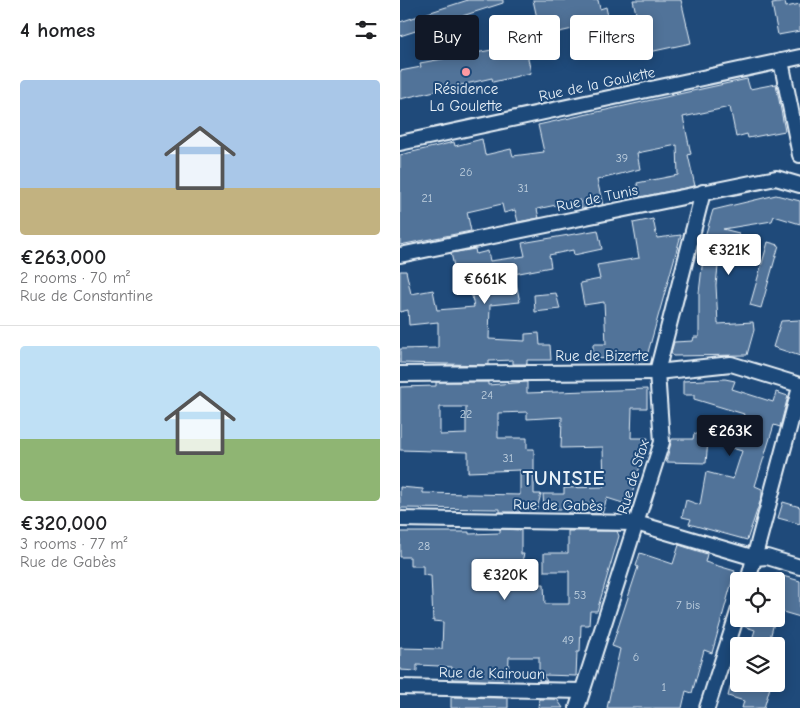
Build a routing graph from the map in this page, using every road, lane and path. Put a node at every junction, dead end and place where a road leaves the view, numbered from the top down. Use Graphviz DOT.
graph roads {
  1 [pos="800,57"];
  2 [pos="781,61"];
  3 [pos="400,143"];
  4 [pos="800,155"];
  5 [pos="800,185"];
  6 [pos="703,192"];
  7 [pos="400,255"];
  8 [pos="657,372"];
  9 [pos="400,374"];
  10 [pos="800,386"];
  11 [pos="400,519"];
  12 [pos="636,523"];
  13 [pos="755,558"];
  14 [pos="800,567"];
  15 [pos="751,572"];
  16 [pos="733,627"];
  17 [pos="400,687"];
  18 [pos="582,691"];
  19 [pos="577,708"];
  20 [pos="707,708"];
  1 -- 2 [label="street, Rue de la Goulette"];
  2 -- 3 [label="street, Rue de la Goulette"];
  2 -- 4 [label="street"];
  5 -- 6 [label="street, Rue de Tunis"];
  6 -- 7 [label="street, Rue de Tunis"];
  6 -- 8 [label="street, Rue de Sfax"];
  8 -- 9 [label="street, Rue de Bizerte"];
  8 -- 10 [label="street, Rue de Bizerte"];
  8 -- 12 [label="street, Rue de Sfax"];
  10 -- 13 [label="street"];
  11 -- 12 [label="street, Rue de Gabès"];
  12 -- 13 [label="street, Rue de Gabès"];
  12 -- 18 [label="street, Rue de Sfax"];
  13 -- 14 [label="street, Rue de Gabès"];
  13 -- 15 [label="street"];
  16 -- 20 [label="street"];
  17 -- 18 [label="street, Rue de Kairouan"];
  18 -- 19 [label="street, Rue de Sfax"];
}
